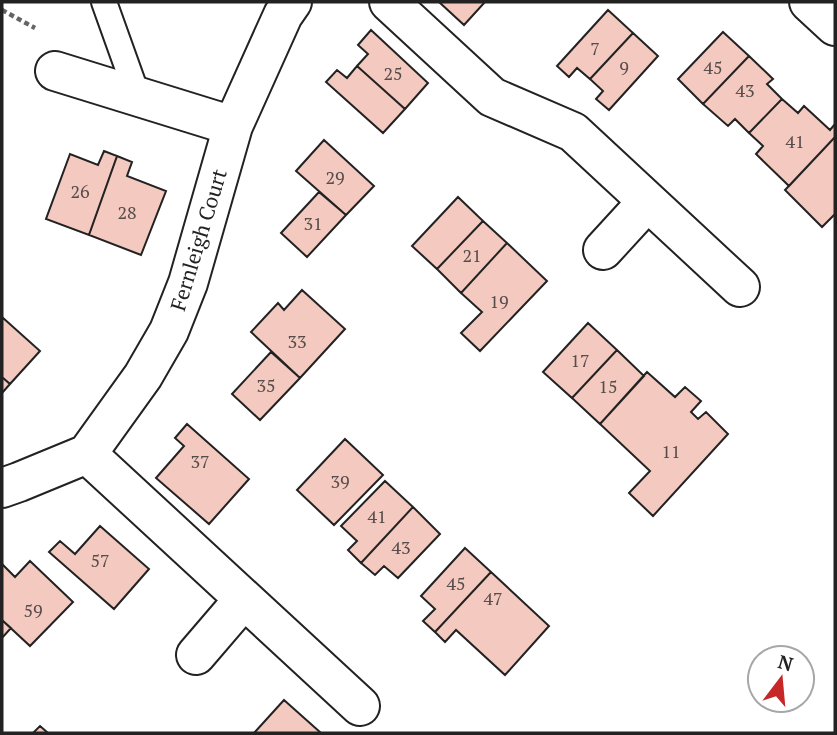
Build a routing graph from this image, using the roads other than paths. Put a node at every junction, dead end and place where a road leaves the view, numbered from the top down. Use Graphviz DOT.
graph roads {
  1 [pos="104,2"];
  2 [pos="292,2"];
  3 [pos="389,2"];
  4 [pos="809,2"];
  5 [pos="835,26"];
  6 [pos="55,71"];
  7 [pos="138,97"];
  8 [pos="233,127"];
  9 [pos="647,202"];
  10 [pos="603,250"];
  11 [pos="740,287"];
  12 [pos="87,454"];
  13 [pos="2,488"];
  14 [pos="244,599"];
  15 [pos="196,654"];
  16 [pos="360,706"];
  1 -- 7 [label="lane"];
  2 -- 8 [label="street, Fernleigh Court"];
  3 -- 9 [label="street"];
  4 -- 5 [label="street"];
  6 -- 7 [label="street"];
  7 -- 8 [label="street"];
  8 -- 12 [label="street, Fernleigh Court"];
  9 -- 10 [label="street"];
  9 -- 11 [label="street"];
  12 -- 13 [label="street"];
  12 -- 14 [label="street"];
  14 -- 15 [label="street"];
  14 -- 16 [label="street"];
}
